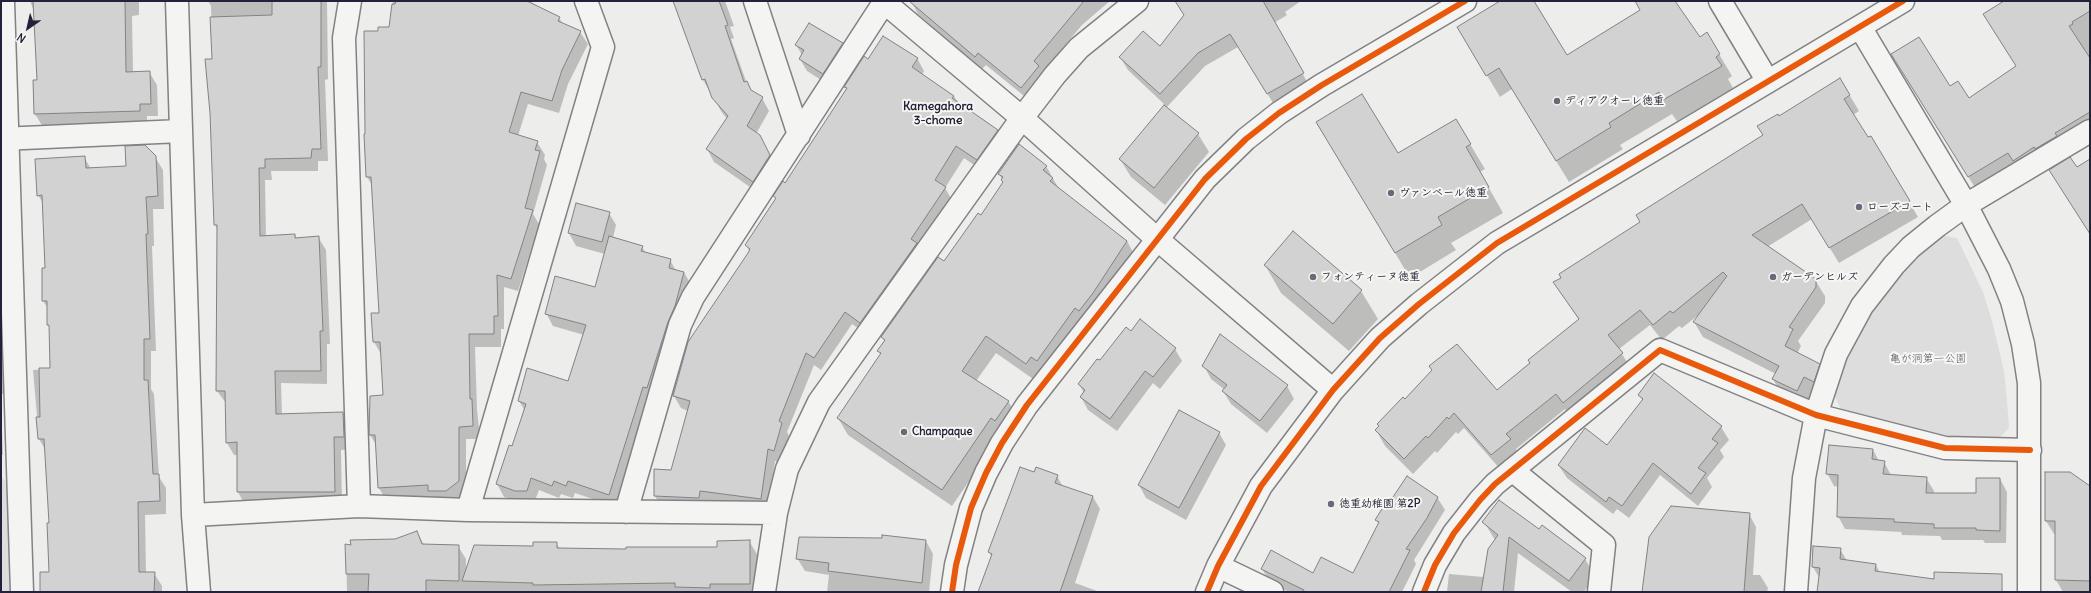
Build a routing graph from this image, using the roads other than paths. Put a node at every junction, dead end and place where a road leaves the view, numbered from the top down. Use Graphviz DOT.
graph roads {
  1 [pos="3,1"];
  2 [pos="177,1"];
  3 [pos="350,1"];
  4 [pos="586,1"];
  5 [pos="755,1"];
  6 [pos="1137,1"];
  7 [pos="1465,1"];
  8 [pos="1720,1"];
  9 [pos="1903,1"];
  10 [pos="884,2"];
  11 [pos="1860,27"];
  12 [pos="1767,80"];
  13 [pos="1022,118"];
  14 [pos="181,131"];
  15 [pos="2090,132"];
  16 [pos="799,135"];
  17 [pos="4,138"];
  18 [pos="1966,205"];
  19 [pos="1158,239"];
  20 [pos="6,300"];
  21 [pos="1333,390"];
  22 [pos="1816,415"];
  23 [pos="2030,450"];
  24 [pos="10,464"];
  25 [pos="1512,470"];
  26 [pos="359,506"];
  27 [pos="468,510"];
  28 [pos="626,512"];
  29 [pos="776,513"];
  30 [pos="194,515"];
  31 [pos="1218,566"];
  32 [pos="22,592"];
  33 [pos="199,592"];
  34 [pos="764,592"];
  35 [pos="952,592"];
  36 [pos="1207,592"];
  37 [pos="1272,592"];
  38 [pos="1424,592"];
  39 [pos="1599,592"];
  40 [pos="1796,592"];
  41 [pos="2029,592"];
  1 -- 17 [label="street"];
  2 -- 14 [label="street"];
  3 -- 26 [label="street"];
  4 -- 27 [label="street"];
  5 -- 16 [label="street"];
  6 -- 13 [label="street"];
  7 -- 19 [label="street"];
  8 -- 12 [label="street"];
  9 -- 11 [label="street"];
  10 -- 13 [label="street"];
  10 -- 16 [label="street"];
  11 -- 12 [label="street"];
  11 -- 18 [label="street"];
  12 -- 21 [label="street"];
  13 -- 19 [label="street"];
  13 -- 29 [label="street"];
  14 -- 17 [label="street"];
  14 -- 30 [label="street"];
  15 -- 18 [label="street"];
  16 -- 28 [label="street"];
  17 -- 20 [label="street"];
  18 -- 22 [label="street"];
  18 -- 23 [label="street"];
  19 -- 21 [label="street"];
  19 -- 35 [label="street"];
  20 -- 24 [label="street"];
  21 -- 31 [label="street"];
  22 -- 23 [label="street"];
  22 -- 25 [label="street"];
  22 -- 40 [label="street"];
  23 -- 41 [label="street"];
  24 -- 32 [label="street"];
  25 -- 38 [label="street"];
  25 -- 39 [label="street"];
  26 -- 27 [label="street"];
  26 -- 30 [label="street"];
  27 -- 28 [label="street"];
  28 -- 29 [label="street"];
  29 -- 34 [label="street"];
  30 -- 33 [label="street"];
  31 -- 36 [label="street"];
  31 -- 37 [label="street"];
}
